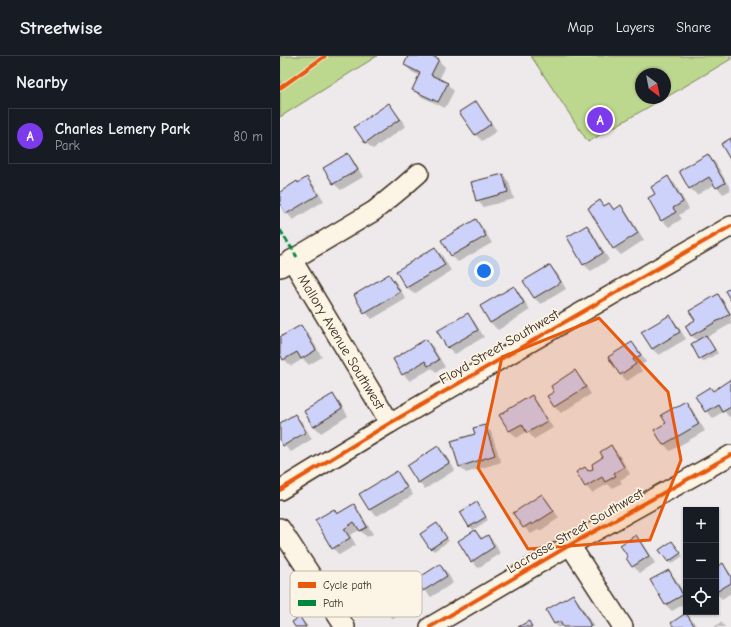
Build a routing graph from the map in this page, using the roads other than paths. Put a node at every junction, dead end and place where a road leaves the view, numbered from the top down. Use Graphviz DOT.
graph roads {
  1 [pos="419,173"];
  2 [pos="731,226"];
  3 [pos="286,264"];
  4 [pos="390,423"];
  5 [pos="731,455"];
  6 [pos="280,490"];
  7 [pos="280,528"];
  8 [pos="570,545"];
  9 [pos="308,571"];
  10 [pos="338,617"];
  11 [pos="345,627"];
  12 [pos="430,627"];
  13 [pos="623,627"];
  1 -- 3 [label="street"];
  2 -- 4 [label="street, Floyd Street Southwest"];
  3 -- 4 [label="street, Mallory Avenue Southwest"];
  4 -- 6 [label="street, Floyd Street Southwest"];
  5 -- 8 [label="street, Lacrosse Street Southwest"];
  7 -- 9 [label="street"];
  8 -- 12 [label="street, Lacrosse Street Southwest"];
  8 -- 13 [label="street"];
  10 -- 11 [label="street"];
}
